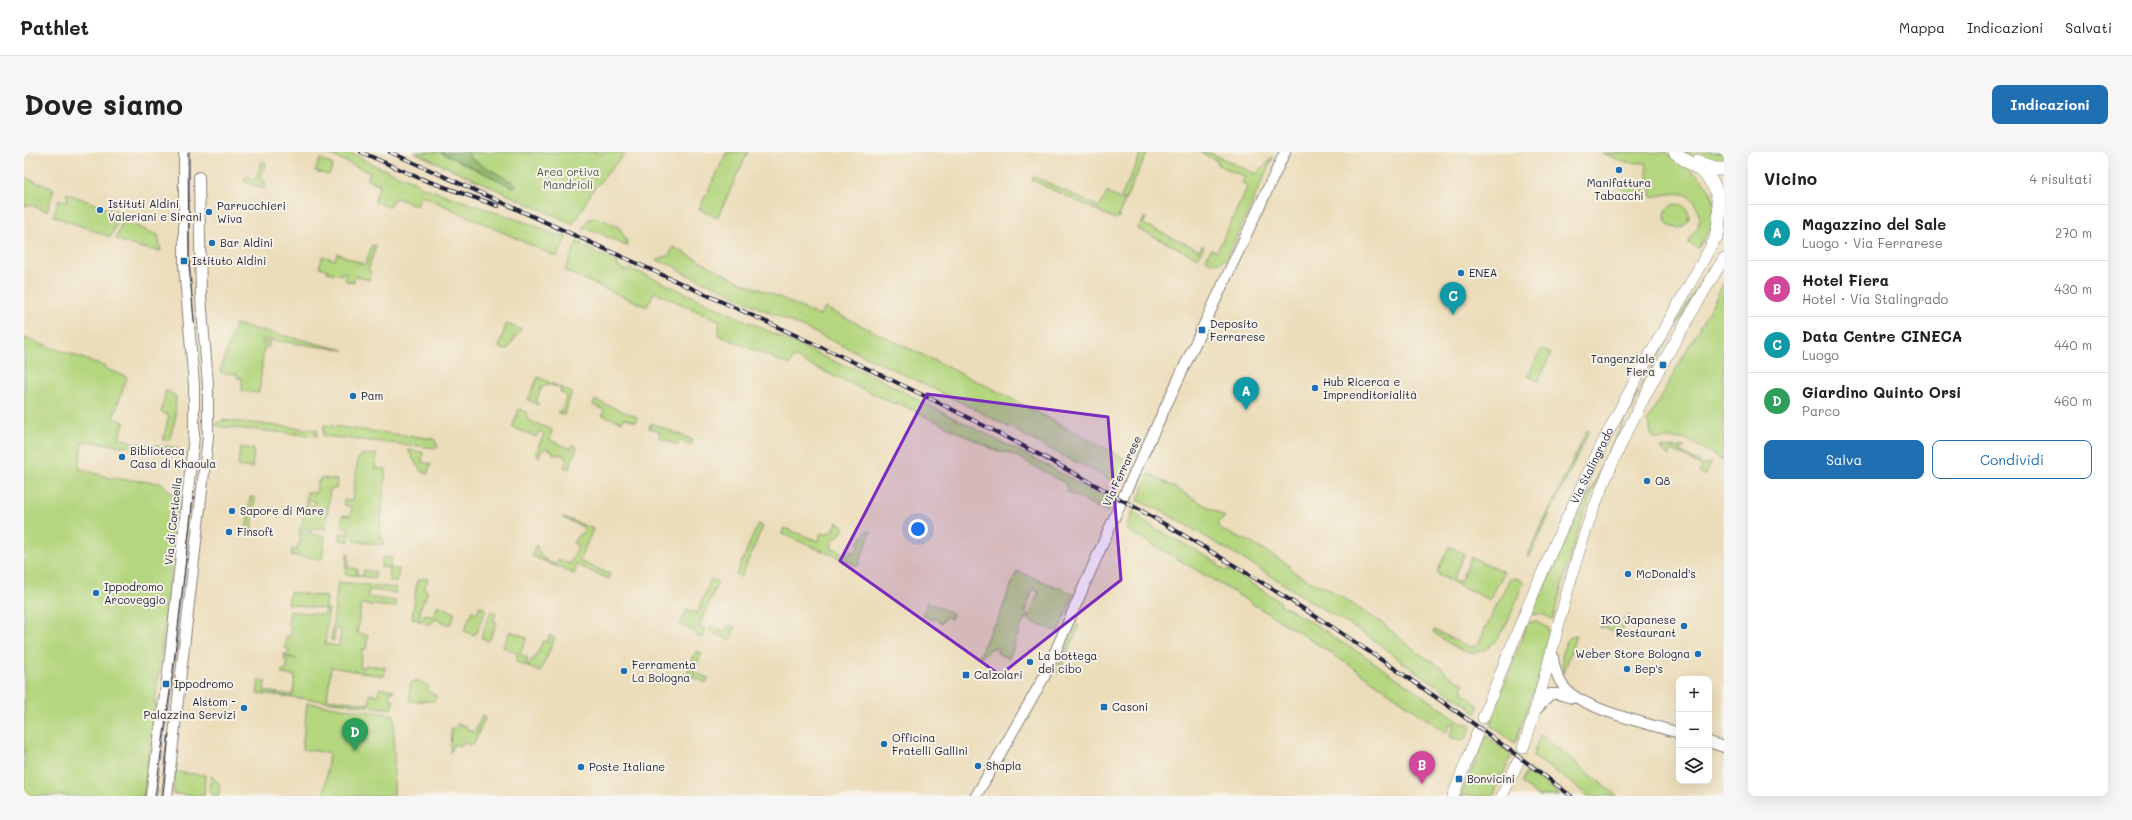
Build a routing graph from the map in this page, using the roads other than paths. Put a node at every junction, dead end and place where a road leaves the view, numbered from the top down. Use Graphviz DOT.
graph roads {
  1 [pos="184,152"];
  2 [pos="1285,152"];
  3 [pos="1676,152"];
  4 [pos="1724,169"];
  5 [pos="199,177"];
  6 [pos="1724,224"];
  7 [pos="1716,237"];
  8 [pos="1724,258"];
  9 [pos="1552,653"];
  10 [pos="1580,700"];
  11 [pos="1536,712"];
  12 [pos="1483,718"];
  13 [pos="1478,731"];
  14 [pos="1676,732"];
  15 [pos="1712,743"];
  16 [pos="1724,747"];
  17 [pos="1523,748"];
  18 [pos="1518,762"];
  19 [pos="151,796"];
  20 [pos="167,796"];
  21 [pos="976,796"];
  22 [pos="1453,796"];
  23 [pos="1502,796"];
  1 -- 19 [label="main road, Via di Corticella"];
  2 -- 21 [label="main road, Via Ferrarese"];
  3 -- 4 [label="highway"];
  3 -- 7 [label="highway"];
  5 -- 20 [label="main road"];
  6 -- 7 [label="main road, Via Stalingrado"];
  7 -- 12 [label="main road, Via Stalingrado"];
  8 -- 9 [label="main road, Via Stalingrado"];
  9 -- 10 [label="main road, Via Stalingrado"];
  9 -- 11 [label="main road, Via Stalingrado"];
  10 -- 11 [label="main road, Via Stalingrado"];
  10 -- 14 [label="main road, Via Stalingrado"];
  11 -- 17 [label="main road, Via Stalingrado"];
  13 -- 22 [label="main road"];
  15 -- 16 [label="main road"];
  18 -- 23 [label="main road"];
}
